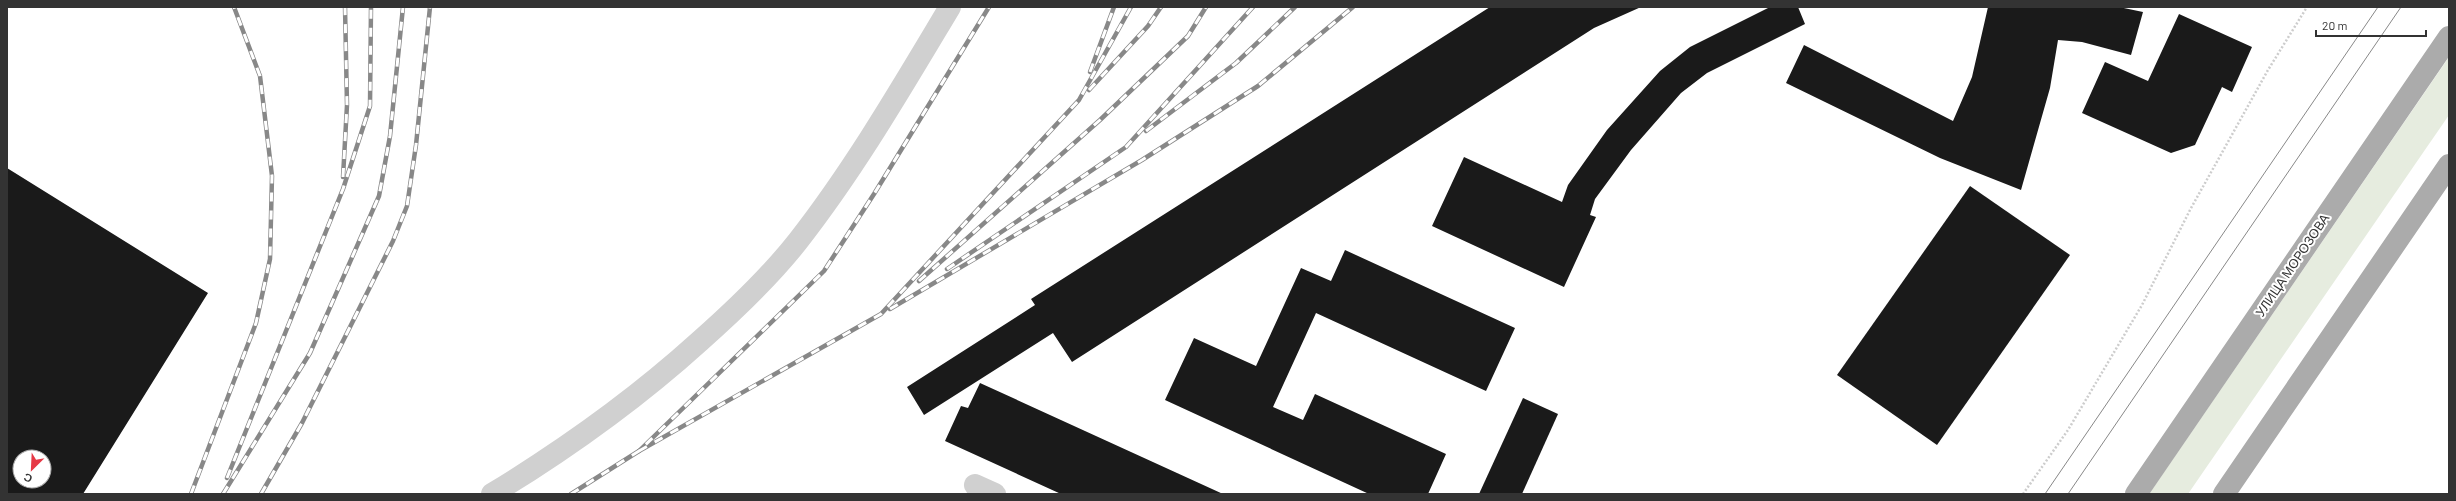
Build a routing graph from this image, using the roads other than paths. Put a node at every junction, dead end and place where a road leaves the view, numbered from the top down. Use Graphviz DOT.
graph roads {
  1 [pos="950,7"];
  2 [pos="2449,37"];
  3 [pos="2449,165"];
  4 [pos="975,485"];
  5 [pos="492,494"];
  6 [pos="995,494"];
  7 [pos="2136,494"];
  8 [pos="2224,494"];
  1 -- 5 [label="lane"];
  2 -- 7 [label="main road, УЛИЦА МОРОЗОВА"];
  3 -- 8 [label="main road"];
  4 -- 6 [label="lane"];
}
